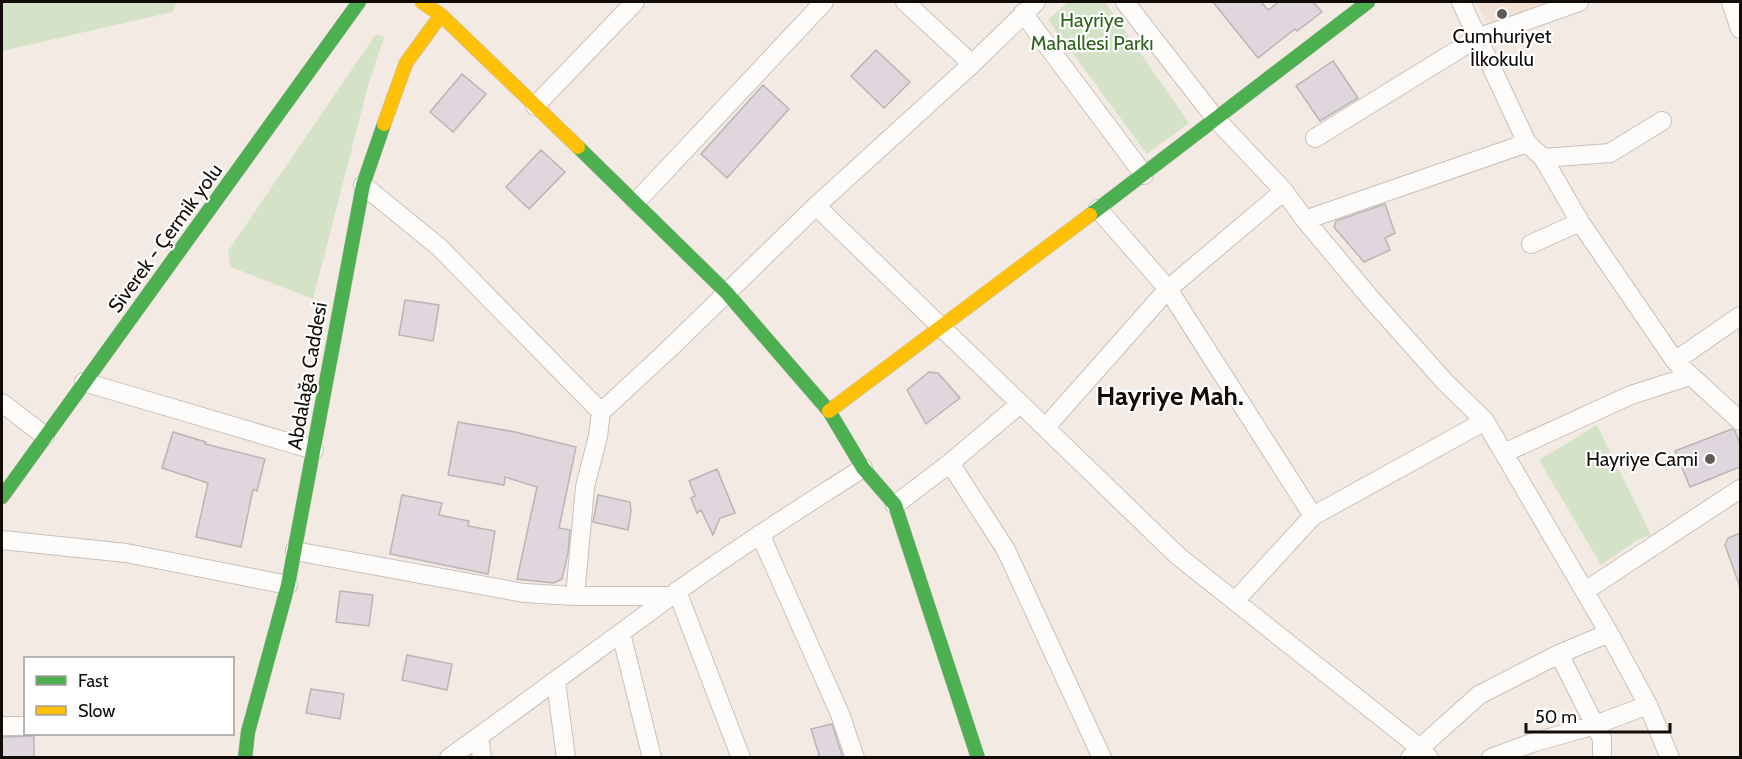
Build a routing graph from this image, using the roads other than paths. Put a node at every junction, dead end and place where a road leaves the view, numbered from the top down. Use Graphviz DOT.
graph roads {
  1 [pos="359,2"];
  2 [pos="422,2"];
  3 [pos="635,2"];
  4 [pos="824,2"];
  5 [pos="905,2"];
  6 [pos="1125,2"];
  7 [pos="1368,2"];
  8 [pos="1461,2"];
  9 [pos="1579,2"];
  10 [pos="1731,2"];
  11 [pos="1030,7"];
  12 [pos="441,15"];
  13 [pos="1740,29"];
  14 [pos="1478,38"];
  15 [pos="972,64"];
  16 [pos="535,106"];
  17 [pos="1215,118"];
  18 [pos="1662,121"];
  19 [pos="1315,138"];
  20 [pos="1527,143"];
  21 [pos="1543,158"];
  22 [pos="1144,175"];
  23 [pos="363,185"];
  24 [pos="1284,191"];
  25 [pos="636,202"];
  26 [pos="816,206"];
  27 [pos="1098,209"];
  28 [pos="1305,219"];
  29 [pos="1580,222"];
  30 [pos="1531,244"];
  31 [pos="1168,289"];
  32 [pos="726,292"];
  33 [pos="1740,316"];
  34 [pos="941,328"];
  35 [pos="1675,361"];
  36 [pos="1690,376"];
  37 [pos="84,382"];
  38 [pos="2,403"];
  39 [pos="1020,404"];
  40 [pos="829,411"];
  41 [pos="601,412"];
  42 [pos="1485,421"];
  43 [pos="1740,421"];
  44 [pos="1045,428"];
  45 [pos="45,436"];
  46 [pos="314,450"];
  47 [pos="1504,453"];
  48 [pos="950,463"];
  49 [pos="863,468"];
  50 [pos="1740,489"];
  51 [pos="2,497"];
  52 [pos="895,505"];
  53 [pos="1313,516"];
  54 [pos="760,534"];
  55 [pos="2,540"];
  56 [pos="295,551"];
  57 [pos="288,585"];
  58 [pos="1585,591"];
  59 [pos="675,593"];
  60 [pos="575,596"];
  61 [pos="1234,601"];
  62 [pos="621,633"];
  63 [pos="1609,633"];
  64 [pos="1559,654"];
  65 [pos="556,682"];
  66 [pos="1648,705"];
  67 [pos="1595,725"];
  68 [pos="2,726"];
  69 [pos="24,726"];
  70 [pos="240,732"];
  71 [pos="478,737"];
  72 [pos="1420,754"];
  73 [pos="245,758"];
  74 [pos="449,758"];
  75 [pos="482,758"];
  76 [pos="566,758"];
  77 [pos="652,758"];
  78 [pos="741,758"];
  79 [pos="855,758"];
  80 [pos="978,758"];
  81 [pos="1102,758"];
  82 [pos="1491,758"];
  83 [pos="1602,758"];
  84 [pos="1670,758"];
  1 -- 37 [label="street, Siverek - Çermik yolu"];
  2 -- 12 [label="street"];
  3 -- 16 [label="street"];
  4 -- 25 [label="street"];
  5 -- 15 [label="street"];
  6 -- 17 [label="street"];
  7 -- 17 [label="street"];
  8 -- 14 [label="street"];
  9 -- 14 [label="street"];
  10 -- 13 [label="street"];
  11 -- 15 [label="street"];
  11 -- 22 [label="street"];
  12 -- 16 [label="street"];
  12 -- 23 [label="street, Abdalağa Caddesi"];
  14 -- 19 [label="street"];
  14 -- 20 [label="street"];
  15 -- 26 [label="street"];
  16 -- 25 [label="street"];
  17 -- 22 [label="street"];
  17 -- 24 [label="street"];
  18 -- 21 [label="street"];
  20 -- 21 [label="street"];
  20 -- 28 [label="street"];
  21 -- 29 [label="street"];
  22 -- 27 [label="street"];
  23 -- 41 [label="street"];
  23 -- 46 [label="street, Abdalağa Caddesi"];
  24 -- 28 [label="street"];
  24 -- 31 [label="street"];
  25 -- 32 [label="street"];
  26 -- 32 [label="street"];
  26 -- 34 [label="street"];
  27 -- 31 [label="street"];
  27 -- 34 [label="street"];
  28 -- 42 [label="street"];
  29 -- 30 [label="street"];
  29 -- 35 [label="street"];
  31 -- 44 [label="street"];
  31 -- 53 [label="street"];
  32 -- 40 [label="street"];
  32 -- 41 [label="street"];
  33 -- 35 [label="street"];
  34 -- 39 [label="street"];
  34 -- 40 [label="street"];
  35 -- 36 [label="street"];
  36 -- 43 [label="street"];
  36 -- 47 [label="street"];
  37 -- 45 [label="street, Siverek - Çermik yolu"];
  37 -- 46 [label="street"];
  38 -- 45 [label="street"];
  39 -- 44 [label="street"];
  39 -- 48 [label="street"];
  40 -- 49 [label="street"];
  41 -- 60 [label="street"];
  42 -- 47 [label="street"];
  42 -- 53 [label="street"];
  44 -- 61 [label="street"];
  45 -- 51 [label="street, Siverek - Çermik yolu"];
  46 -- 56 [label="street, Abdalağa Caddesi"];
  47 -- 58 [label="street"];
  48 -- 52 [label="street"];
  48 -- 81 [label="street"];
  49 -- 52 [label="street"];
  49 -- 54 [label="street"];
  50 -- 58 [label="street"];
  52 -- 80 [label="street"];
  53 -- 61 [label="street"];
  54 -- 59 [label="street"];
  54 -- 79 [label="street"];
  55 -- 57 [label="street"];
  56 -- 57 [label="street, Abdalağa Caddesi"];
  56 -- 60 [label="street"];
  57 -- 70 [label="street, Abdalağa Caddesi"];
  58 -- 63 [label="street"];
  59 -- 60 [label="street"];
  59 -- 62 [label="street"];
  59 -- 78 [label="street"];
  61 -- 72 [label="street"];
  62 -- 65 [label="street"];
  62 -- 77 [label="street"];
  63 -- 64 [label="street"];
  63 -- 66 [label="street"];
  64 -- 67 [label="street"];
  64 -- 72 [label="street"];
  65 -- 71 [label="street"];
  65 -- 76 [label="street"];
  66 -- 67 [label="street"];
  66 -- 84 [label="street"];
  67 -- 82 [label="street"];
  67 -- 83 [label="street"];
  68 -- 69 [label="street"];
  70 -- 73 [label="street, Abdalağa Caddesi"];
  71 -- 74 [label="street"];
  71 -- 75 [label="street"];
}
